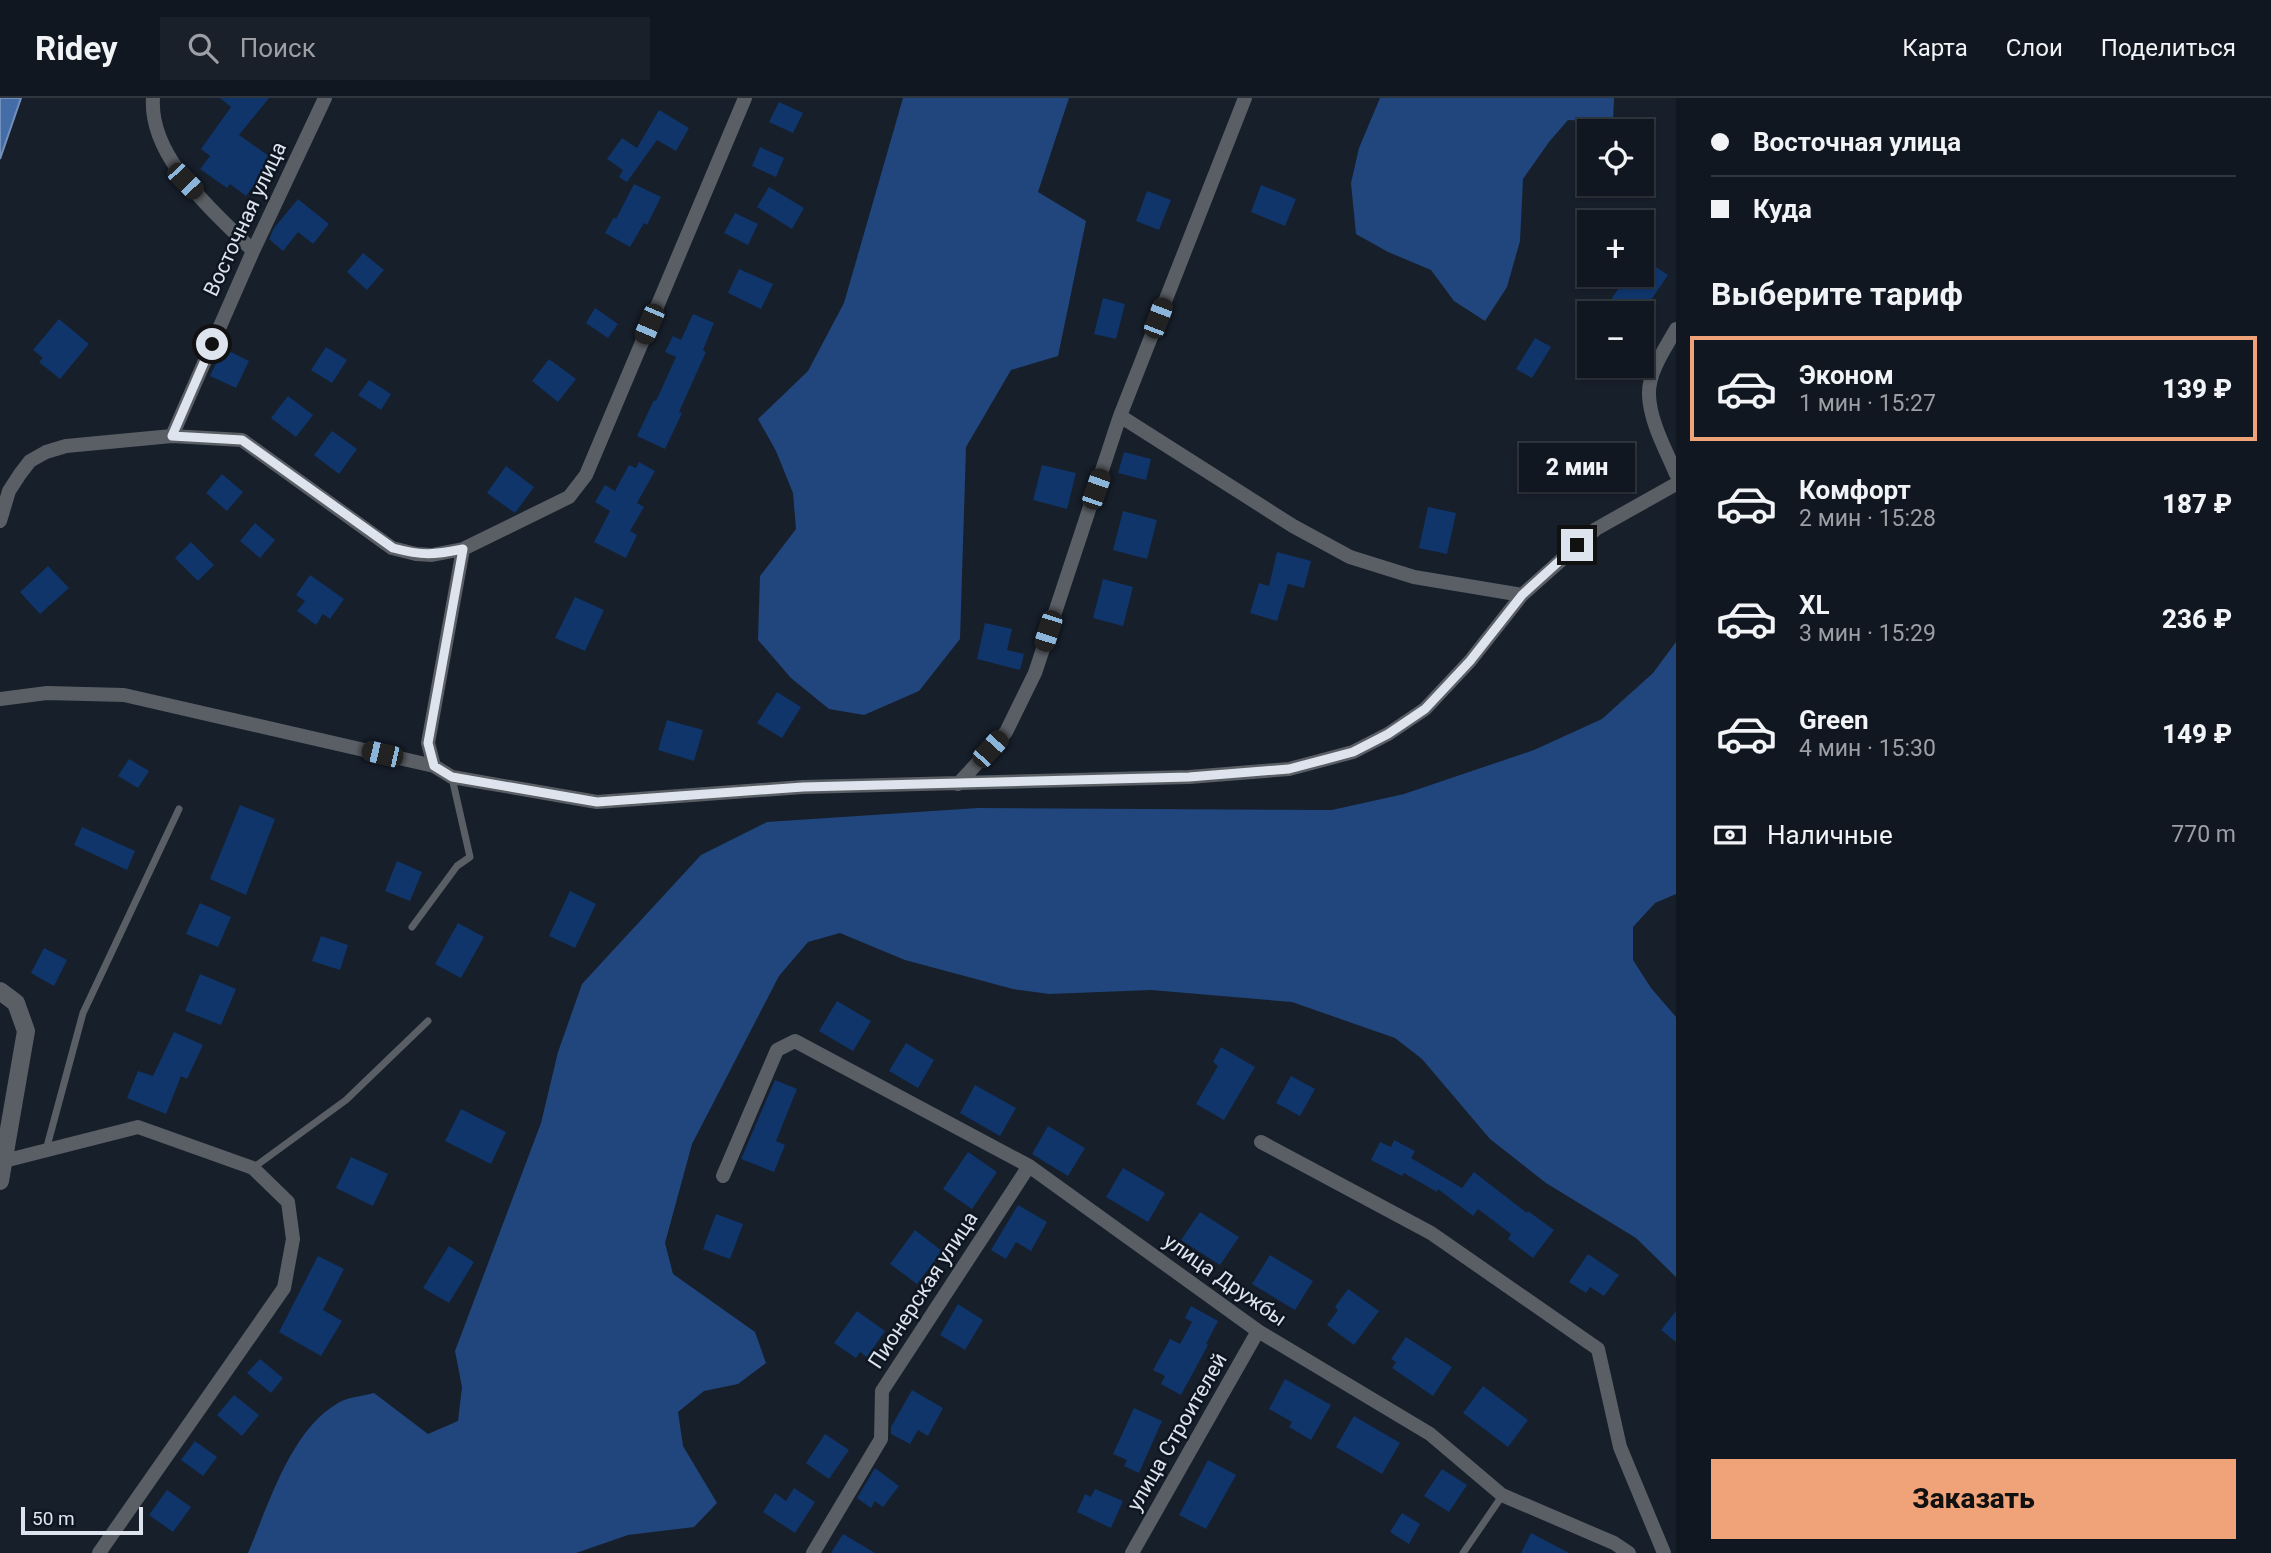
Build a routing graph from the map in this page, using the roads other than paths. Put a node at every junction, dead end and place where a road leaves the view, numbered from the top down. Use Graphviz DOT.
graph roads {
  1 [pos="153,98"];
  2 [pos="325,98"];
  3 [pos="745,98"];
  4 [pos="1245,98"];
  5 [pos="253,251"];
  6 [pos="1676,329"];
  7 [pos="1120,416"];
  8 [pos="172,436"];
  9 [pos="1676,474"];
  10 [pos="1676,484"];
  11 [pos="0,521"];
  12 [pos="463,549"];
  13 [pos="1522,595"];
  14 [pos="0,699"];
  15 [pos="434,766"];
  16 [pos="452,777"];
  17 [pos="958,784"];
  18 [pos="179,808"];
  19 [pos="412,927"];
  20 [pos="0,991"];
  21 [pos="428,1021"];
  22 [pos="1261,1142"];
  23 [pos="46,1150"];
  24 [pos="4,1161"];
  25 [pos="1029,1166"];
  26 [pos="253,1168"];
  27 [pos="723,1176"];
  28 [pos="0,1181"];
  29 [pos="1258,1331"];
  30 [pos="1502,1496"];
  31 [pos="99,1553"];
  32 [pos="813,1553"];
  33 [pos="1132,1553"];
  34 [pos="1463,1553"];
  35 [pos="1629,1553"];
  36 [pos="1664,1553"];
  1 -- 5 [label="street"];
  2 -- 5 [label="street, Восточная улица"];
  3 -- 12 [label="street"];
  4 -- 7 [label="street"];
  5 -- 8 [label="street, Восточная улица"];
  6 -- 9 [label="street"];
  7 -- 13 [label="street"];
  7 -- 17 [label="street"];
  8 -- 11 [label="street"];
  8 -- 12 [label="street"];
  10 -- 13 [label="street"];
  12 -- 15 [label="street"];
  13 -- 17 [label="street"];
  14 -- 15 [label="street"];
  15 -- 16 [label="street"];
  16 -- 17 [label="street"];
  16 -- 19 [label="lane"];
  18 -- 23 [label="lane"];
  20 -- 24 [label="street"];
  21 -- 26 [label="lane"];
  22 -- 36 [label="street"];
  23 -- 24 [label="street"];
  23 -- 26 [label="street"];
  24 -- 28 [label="street"];
  25 -- 27 [label="street, улица Дружбы"];
  25 -- 29 [label="street, улица Дружбы"];
  25 -- 32 [label="street, Пионерская улица"];
  26 -- 31 [label="street"];
  29 -- 30 [label="street, улица Дружбы"];
  29 -- 33 [label="street, улица Строителей"];
  30 -- 34 [label="lane"];
  30 -- 35 [label="street, улица Дружбы"];
}
